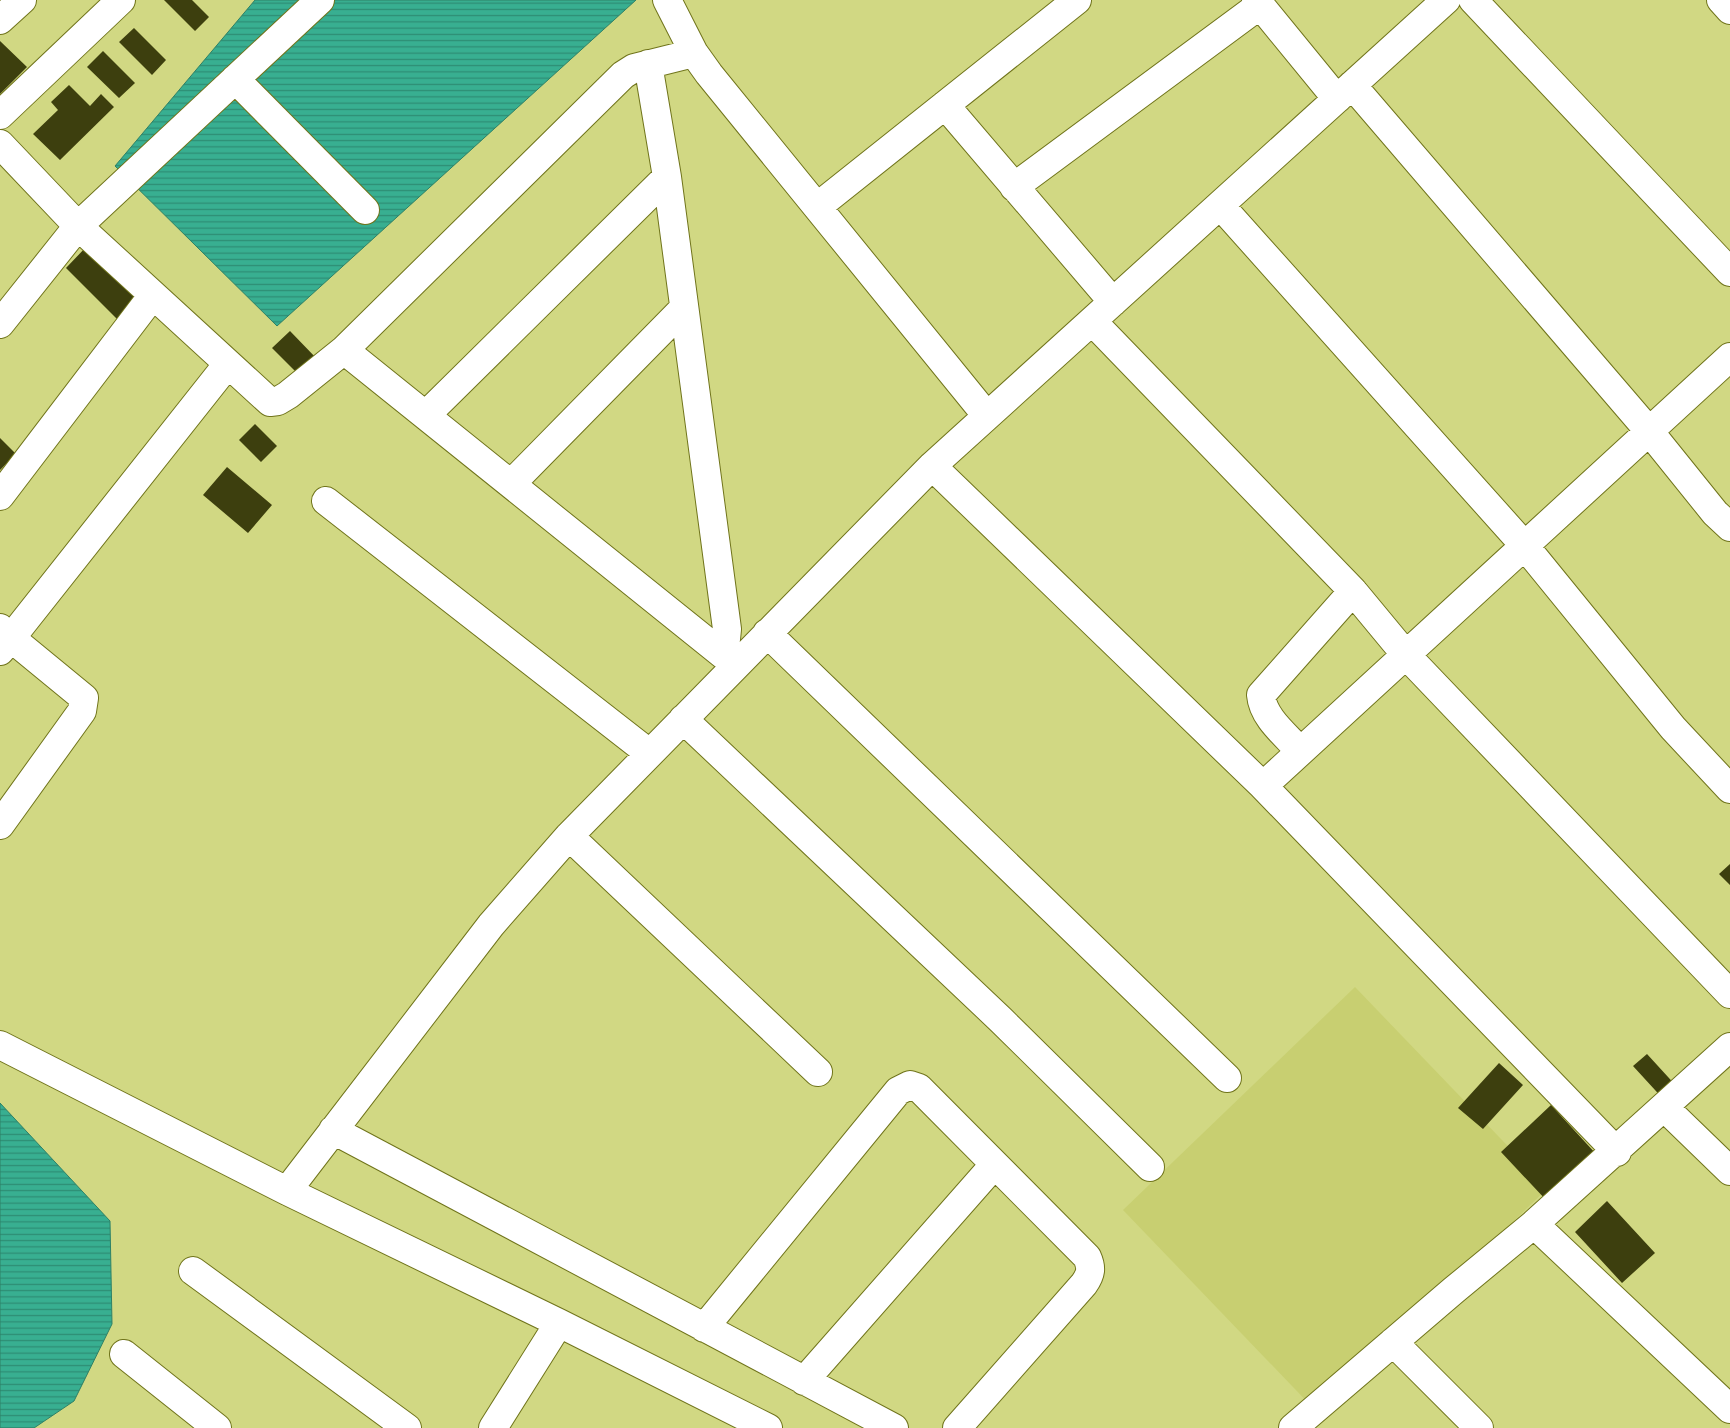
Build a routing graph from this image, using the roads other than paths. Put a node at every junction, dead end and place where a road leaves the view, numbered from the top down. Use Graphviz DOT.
graph roads {
  1 [pos="22,0"];
  2 [pos="121,0"];
  3 [pos="320,0"];
  4 [pos="667,0"];
  5 [pos="1076,0"];
  6 [pos="1446,0"];
  7 [pos="1473,0"];
  8 [pos="1721,0"];
  9 [pos="1258,2"];
  10 [pos="1730,10"];
  11 [pos="0,20"];
  12 [pos="694,53"];
  13 [pos="648,64"];
  14 [pos="235,79"];
  15 [pos="1344,92"];
  16 [pos="944,105"];
  17 [pos="0,115"];
  18 [pos="0,144"];
  19 [pos="667,178"];
  20 [pos="1014,187"];
  21 [pos="1220,205"];
  22 [pos="817,207"];
  23 [pos="365,210"];
  24 [pos="78,226"];
  25 [pos="1730,272"];
  26 [pos="153,295"];
  27 [pos="1113,302"];
  28 [pos="684,308"];
  29 [pos="1092,321"];
  30 [pos="0,324"];
  31 [pos="344,350"];
  32 [pos="1730,357"];
  33 [pos="227,364"];
  34 [pos="426,415"];
  35 [pos="987,416"];
  36 [pos="1649,431"];
  37 [pos="932,466"];
  38 [pos="511,484"];
  39 [pos="0,496"];
  40 [pos="326,501"];
  41 [pos="1730,527"];
  42 [pos="1524,544"];
  43 [pos="1353,591"];
  44 [pos="767,633"];
  45 [pos="4,639"];
  46 [pos="1406,654"];
  47 [pos="729,659"];
  48 [pos="683,719"];
  49 [pos="1300,750"];
  50 [pos="649,753"];
  51 [pos="1262,786"];
  52 [pos="1730,789"];
  53 [pos="0,825"];
  54 [pos="569,836"];
  55 [pos="1730,994"];
  56 [pos="0,1045"];
  57 [pos="1730,1047"];
  58 [pos="818,1072"];
  59 [pos="1227,1078"];
  60 [pos="1664,1108"];
  61 [pos="333,1130"];
  62 [pos="1617,1152"];
  63 [pos="994,1165"];
  64 [pos="1150,1167"];
  65 [pos="1730,1171"];
  66 [pos="287,1191"];
  67 [pos="1534,1224"];
  68 [pos="193,1271"];
  69 [pos="559,1323"];
  70 [pos="704,1328"];
  71 [pos="1393,1342"];
  72 [pos="124,1354"];
  73 [pos="804,1381"];
  74 [pos="1730,1409"];
  75 [pos="217,1428"];
  76 [pos="407,1428"];
  77 [pos="493,1428"];
  78 [pos="768,1428"];
  79 [pos="894,1428"];
  80 [pos="957,1428"];
  81 [pos="1294,1428"];
  82 [pos="1479,1428"];
  1 -- 11 [label="street"];
  2 -- 17 [label="street"];
  3 -- 14 [label="street"];
  4 -- 12 [label="street"];
  5 -- 16 [label="street"];
  6 -- 15 [label="street"];
  7 -- 25 [label="street"];
  8 -- 10 [label="street"];
  9 -- 15 [label="street"];
  9 -- 20 [label="street"];
  12 -- 13 [label="street"];
  12 -- 22 [label="street"];
  13 -- 19 [label="street"];
  13 -- 31 [label="street"];
  14 -- 23 [label="street"];
  14 -- 24 [label="street"];
  15 -- 21 [label="street"];
  15 -- 36 [label="street"];
  16 -- 20 [label="street"];
  16 -- 22 [label="street"];
  18 -- 24 [label="street"];
  19 -- 28 [label="street"];
  19 -- 34 [label="street"];
  20 -- 27 [label="street"];
  21 -- 27 [label="street"];
  21 -- 42 [label="street"];
  22 -- 35 [label="street"];
  24 -- 26 [label="street"];
  24 -- 30 [label="street"];
  26 -- 33 [label="street"];
  26 -- 39 [label="street"];
  27 -- 29 [label="street"];
  28 -- 38 [label="street"];
  28 -- 47 [label="street"];
  29 -- 35 [label="street"];
  29 -- 43 [label="street"];
  31 -- 33 [label="street"];
  31 -- 34 [label="street"];
  32 -- 36 [label="street"];
  33 -- 45 [label="street"];
  34 -- 38 [label="street"];
  35 -- 37 [label="street"];
  36 -- 41 [label="street"];
  36 -- 42 [label="street"];
  37 -- 44 [label="street"];
  37 -- 51 [label="street"];
  38 -- 47 [label="street"];
  40 -- 50 [label="street"];
  42 -- 46 [label="street"];
  42 -- 52 [label="street"];
  43 -- 46 [label="street"];
  43 -- 49 [label="street"];
  44 -- 47 [label="street"];
  44 -- 59 [label="street"];
  45 -- 53 [label="street"];
  46 -- 49 [label="street"];
  46 -- 55 [label="street"];
  47 -- 48 [label="street"];
  48 -- 50 [label="street"];
  48 -- 64 [label="street"];
  49 -- 51 [label="street"];
  50 -- 54 [label="street"];
  51 -- 62 [label="street"];
  54 -- 58 [label="street"];
  54 -- 61 [label="street"];
  56 -- 66 [label="street"];
  57 -- 60 [label="street"];
  60 -- 62 [label="street"];
  60 -- 65 [label="street"];
  61 -- 66 [label="street"];
  61 -- 70 [label="street"];
  62 -- 67 [label="street"];
  63 -- 70 [label="street"];
  63 -- 73 [label="street"];
  63 -- 80 [label="street"];
  66 -- 69 [label="street"];
  67 -- 71 [label="street"];
  67 -- 74 [label="street"];
  68 -- 76 [label="street"];
  69 -- 77 [label="street"];
  69 -- 78 [label="street"];
  70 -- 73 [label="street"];
  71 -- 81 [label="street"];
  71 -- 82 [label="street"];
  72 -- 75 [label="street"];
  73 -- 79 [label="street"];
}
